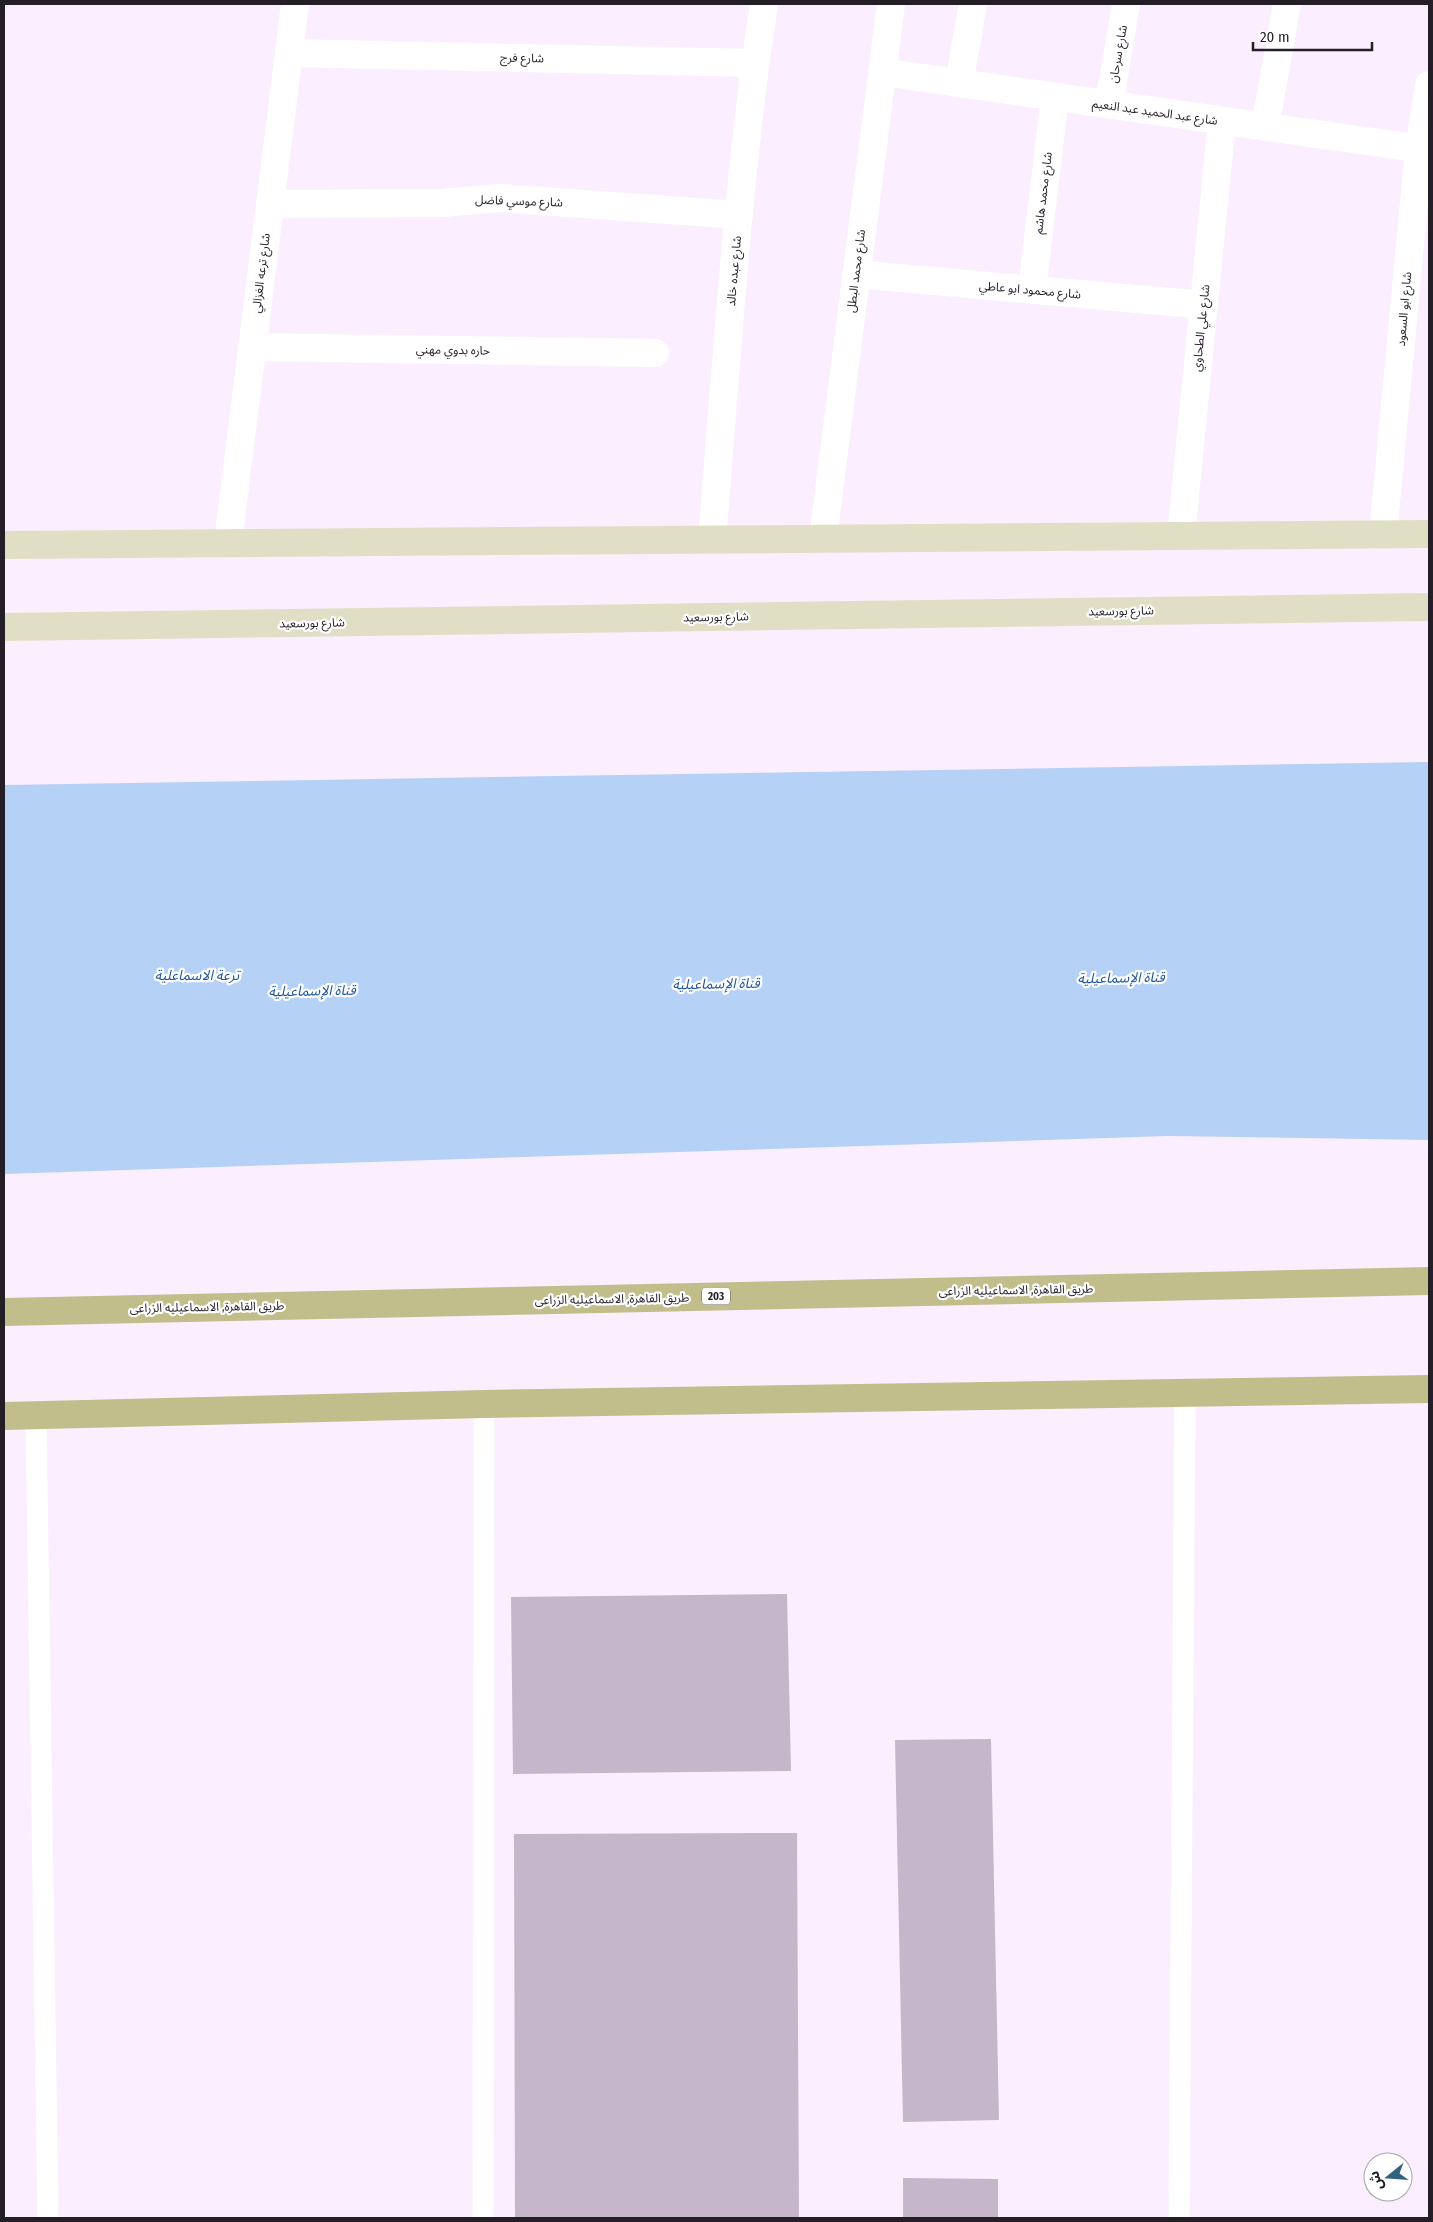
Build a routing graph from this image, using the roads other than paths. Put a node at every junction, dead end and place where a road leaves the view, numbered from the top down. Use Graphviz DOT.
graph roads {
  1 [pos="295,4"];
  2 [pos="764,4"];
  3 [pos="891,4"];
  4 [pos="973,4"];
  5 [pos="1126,4"];
  6 [pos="1287,4"];
  7 [pos="289,53"];
  8 [pos="755,63"];
  9 [pos="882,72"];
  10 [pos="960,84"];
  11 [pos="1429,85"];
  12 [pos="1055,97"];
  13 [pos="1109,105"];
  14 [pos="1222,121"];
  15 [pos="1266,127"];
  16 [pos="1424,150"];
  17 [pos="270,204"];
  18 [pos="739,214"];
  19 [pos="856,274"];
  20 [pos="1032,290"];
  21 [pos="1204,305"];
  22 [pos="252,347"];
  23 [pos="655,353"];
  24 [pos="1383,534"];
  25 [pos="1429,534"];
  26 [pos="1182,536"];
  27 [pos="823,538"];
  28 [pos="712,539"];
  29 [pos="228,542"];
  30 [pos="4,545"];
  31 [pos="1429,607"];
  32 [pos="4,627"];
  33 [pos="1429,1281"];
  34 [pos="4,1312"];
  35 [pos="1429,1389"];
  36 [pos="1186,1392"];
  37 [pos="484,1404"];
  38 [pos="36,1415"];
  39 [pos="4,1416"];
  40 [pos="48,2218"];
  41 [pos="484,2218"];
  42 [pos="1179,2218"];
  1 -- 7 [label="street, شارع ترعه الغزالي"];
  2 -- 8 [label="street, شارع عبده خالد"];
  3 -- 9 [label="street, شارع محمد البطل"];
  4 -- 10 [label="street"];
  5 -- 13 [label="street, شارع سرحان"];
  6 -- 15 [label="street"];
  7 -- 8 [label="street, شارع فرج"];
  7 -- 17 [label="street, شارع ترعه الغزالي"];
  8 -- 18 [label="street, شارع عبده خالد"];
  9 -- 10 [label="street, شارع عبد الحميد عبد النعيم"];
  9 -- 19 [label="street, شارع محمد البطل"];
  10 -- 12 [label="street, شارع عبد الحميد عبد النعيم"];
  11 -- 16 [label="street, شارع ابو السعود"];
  12 -- 13 [label="street, شارع عبد الحميد عبد النعيم"];
  12 -- 20 [label="street, شارع محمد هاشم"];
  13 -- 14 [label="street, شارع عبد الحميد عبد النعيم"];
  14 -- 15 [label="street, شارع عبد الحميد عبد النعيم"];
  14 -- 21 [label="street, شارع علي الطحاوي"];
  15 -- 16 [label="street, شارع عبد الحميد عبد النعيم"];
  16 -- 24 [label="street, شارع ابو السعود"];
  17 -- 18 [label="street, شارع موسي فاضل"];
  17 -- 22 [label="street, شارع ترعه الغزالي"];
  18 -- 28 [label="street, شارع عبده خالد"];
  19 -- 20 [label="street, شارع محمود ابو عاطي"];
  19 -- 27 [label="street, شارع محمد البطل"];
  20 -- 21 [label="street, شارع محمود ابو عاطي"];
  21 -- 26 [label="street, شارع علي الطحاوي"];
  22 -- 23 [label="street, حاره بدوي مهني"];
  22 -- 29 [label="street, شارع ترعه الغزالي"];
  24 -- 25 [label="main road"];
  24 -- 26 [label="main road"];
  26 -- 27 [label="main road"];
  27 -- 28 [label="main road"];
  28 -- 29 [label="main road"];
  29 -- 30 [label="main road"];
  31 -- 32 [label="main road, شارع بورسعيد"];
  33 -- 34 [label="main road, طريق القاهرة, الاسماعيليه الزراعى / 203"];
  35 -- 36 [label="main road"];
  36 -- 37 [label="main road"];
  36 -- 42 [label="lane"];
  37 -- 38 [label="main road"];
  37 -- 41 [label="lane"];
  38 -- 39 [label="main road"];
  38 -- 40 [label="lane"];
}
